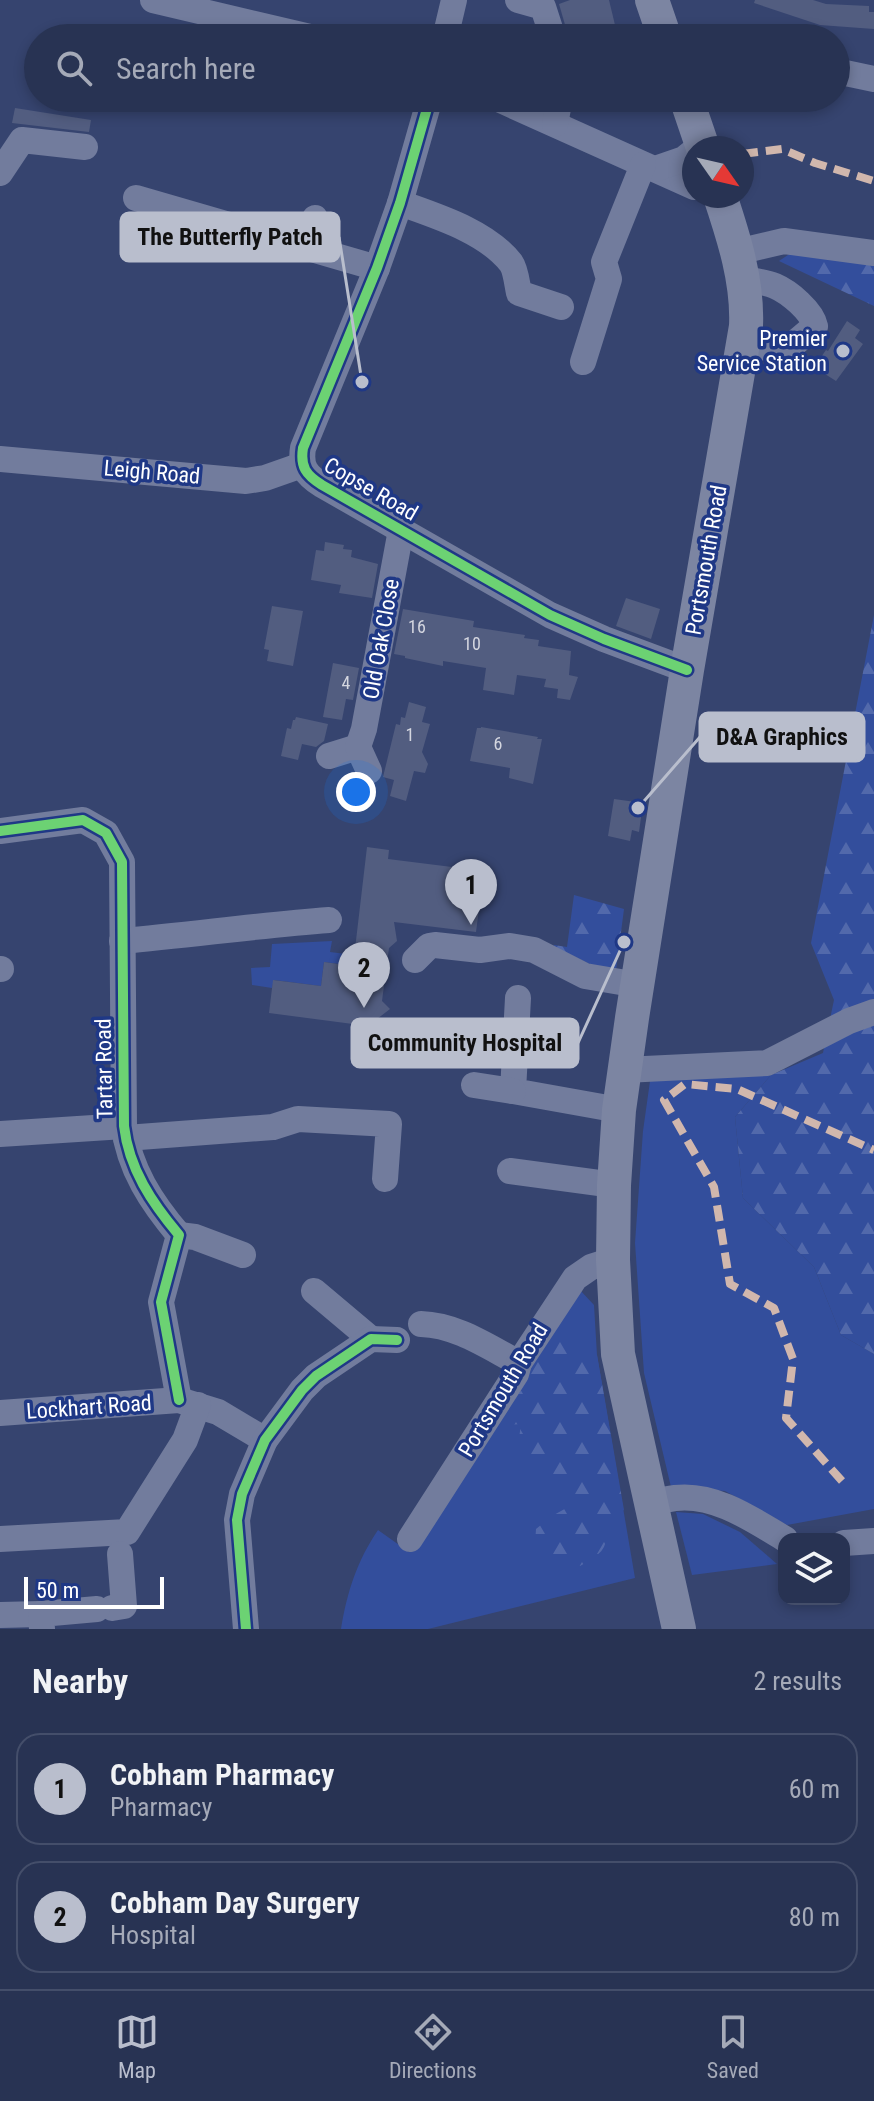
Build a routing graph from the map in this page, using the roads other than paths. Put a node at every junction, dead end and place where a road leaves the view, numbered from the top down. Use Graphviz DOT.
graph roads {
  1 [pos="153,0"];
  2 [pos="454,0"];
  3 [pos="518,0"];
  4 [pos="652,0"];
  5 [pos="255,24"];
  6 [pos="448,24"];
  7 [pos="548,24"];
  8 [pos="660,24"];
  9 [pos="850,74"];
  10 [pos="874,79"];
  11 [pos="426,112"];
  12 [pos="559,112"];
  13 [pos="690,112"];
  14 [pos="696,136"];
  15 [pos="85,147"];
  16 [pos="682,159"];
  17 [pos="649,167"];
  18 [pos="0,173"];
  19 [pos="682,182"];
  20 [pos="136,198"];
  21 [pos="400,203"];
  22 [pos="717,208"];
  23 [pos="315,218"];
  24 [pos="308,247"];
  25 [pos="874,253"];
  26 [pos="740,265"];
  27 [pos="377,268"];
  28 [pos="561,307"];
  29 [pos="743,344"];
  30 [pos="583,362"];
  31 [pos="0,459"];
  32 [pos="302,465"];
  33 [pos="401,530"];
  34 [pos="687,670"];
  35 [pos="358,747"];
  36 [pos="329,756"];
  37 [pos="369,771"];
  38 [pos="0,831"];
  39 [pos="329,920"];
  40 [pos="122,941"];
  41 [pos="415,960"];
  42 [pos="638,985"];
  43 [pos="518,998"];
  44 [pos="874,1012"];
  45 [pos="624,1070"];
  46 [pos="474,1085"];
  47 [pos="513,1091"];
  48 [pos="619,1110"];
  49 [pos="125,1132"];
  50 [pos="0,1134"];
  51 [pos="510,1171"];
  52 [pos="385,1179"];
  53 [pos="614,1185"];
  54 [pos="179,1235"];
  55 [pos="243,1255"];
  56 [pos="613,1260"];
  57 [pos="314,1291"];
  58 [pos="421,1324"];
  59 [pos="519,1363"];
  60 [pos="188,1403"];
  61 [pos="0,1413"];
  62 [pos="265,1440"];
  63 [pos="651,1503"];
  64 [pos="778,1535"];
  65 [pos="0,1539"];
  66 [pos="410,1539"];
  67 [pos="874,1541"];
  68 [pos="850,1543"];
  69 [pos="120,1554"];
  70 [pos="0,1615"];
  71 [pos="42,1621"];
  72 [pos="246,1629"];
  73 [pos="679,1629"];
  1 -- 5 [label="street"];
  2 -- 6 [label="street"];
  3 -- 7 [label="street"];
  4 -- 8 [label="main road"];
  9 -- 10 [label="street"];
  11 -- 21 [label="street, Copse Road"];
  12 -- 17 [label="street"];
  13 -- 14 [label="main road"];
  15 -- 18 [label="street"];
  16 -- 17 [label="street"];
  17 -- 19 [label="street"];
  17 -- 30 [label="street"];
  20 -- 24 [label="street"];
  21 -- 27 [label="street, Copse Road"];
  21 -- 28 [label="street"];
  22 -- 26 [label="main road, Portsmouth Road"];
  23 -- 24 [label="street"];
  24 -- 27 [label="street"];
  25 -- 26 [label="street"];
  26 -- 29 [label="main road, Portsmouth Road"];
  26 -- 29 [label="street"];
  27 -- 32 [label="street, Copse Road"];
  29 -- 34 [label="main road, Portsmouth Road"];
  31 -- 32 [label="street, Leigh Road"];
  32 -- 33 [label="street, Copse Road"];
  33 -- 34 [label="street, Copse Road"];
  33 -- 35 [label="street, Old Oak Close"];
  34 -- 42 [label="main road, Portsmouth Road"];
  35 -- 36 [label="street"];
  35 -- 37 [label="street"];
  38 -- 40 [label="street, Tartar Road"];
  39 -- 40 [label="street"];
  40 -- 49 [label="street, Tartar Road"];
  41 -- 42 [label="street"];
  42 -- 45 [label="main road, Portsmouth Road"];
  43 -- 47 [label="street"];
  44 -- 45 [label="street"];
  45 -- 48 [label="main road, Portsmouth Road"];
  46 -- 47 [label="street"];
  47 -- 48 [label="street"];
  48 -- 53 [label="main road, Portsmouth Road"];
  49 -- 50 [label="street"];
  49 -- 52 [label="street"];
  49 -- 54 [label="street, Tartar Road"];
  51 -- 53 [label="street"];
  53 -- 56 [label="main road, Portsmouth Road"];
  54 -- 55 [label="street"];
  54 -- 60 [label="street"];
  56 -- 59 [label="street, Portsmouth Road"];
  56 -- 63 [label="main road, Portsmouth Road"];
  57 -- 62 [label="street"];
  58 -- 59 [label="street"];
  59 -- 66 [label="street, Portsmouth Road"];
  60 -- 61 [label="street, Lockhart Road"];
  60 -- 62 [label="street, Lockhart Road"];
  60 -- 65 [label="street"];
  62 -- 72 [label="street"];
  63 -- 64 [label="street"];
  63 -- 73 [label="main road, Portsmouth Road"];
  67 -- 68 [label="street"];
  69 -- 71 [label="street"];
  70 -- 71 [label="street"];
}
